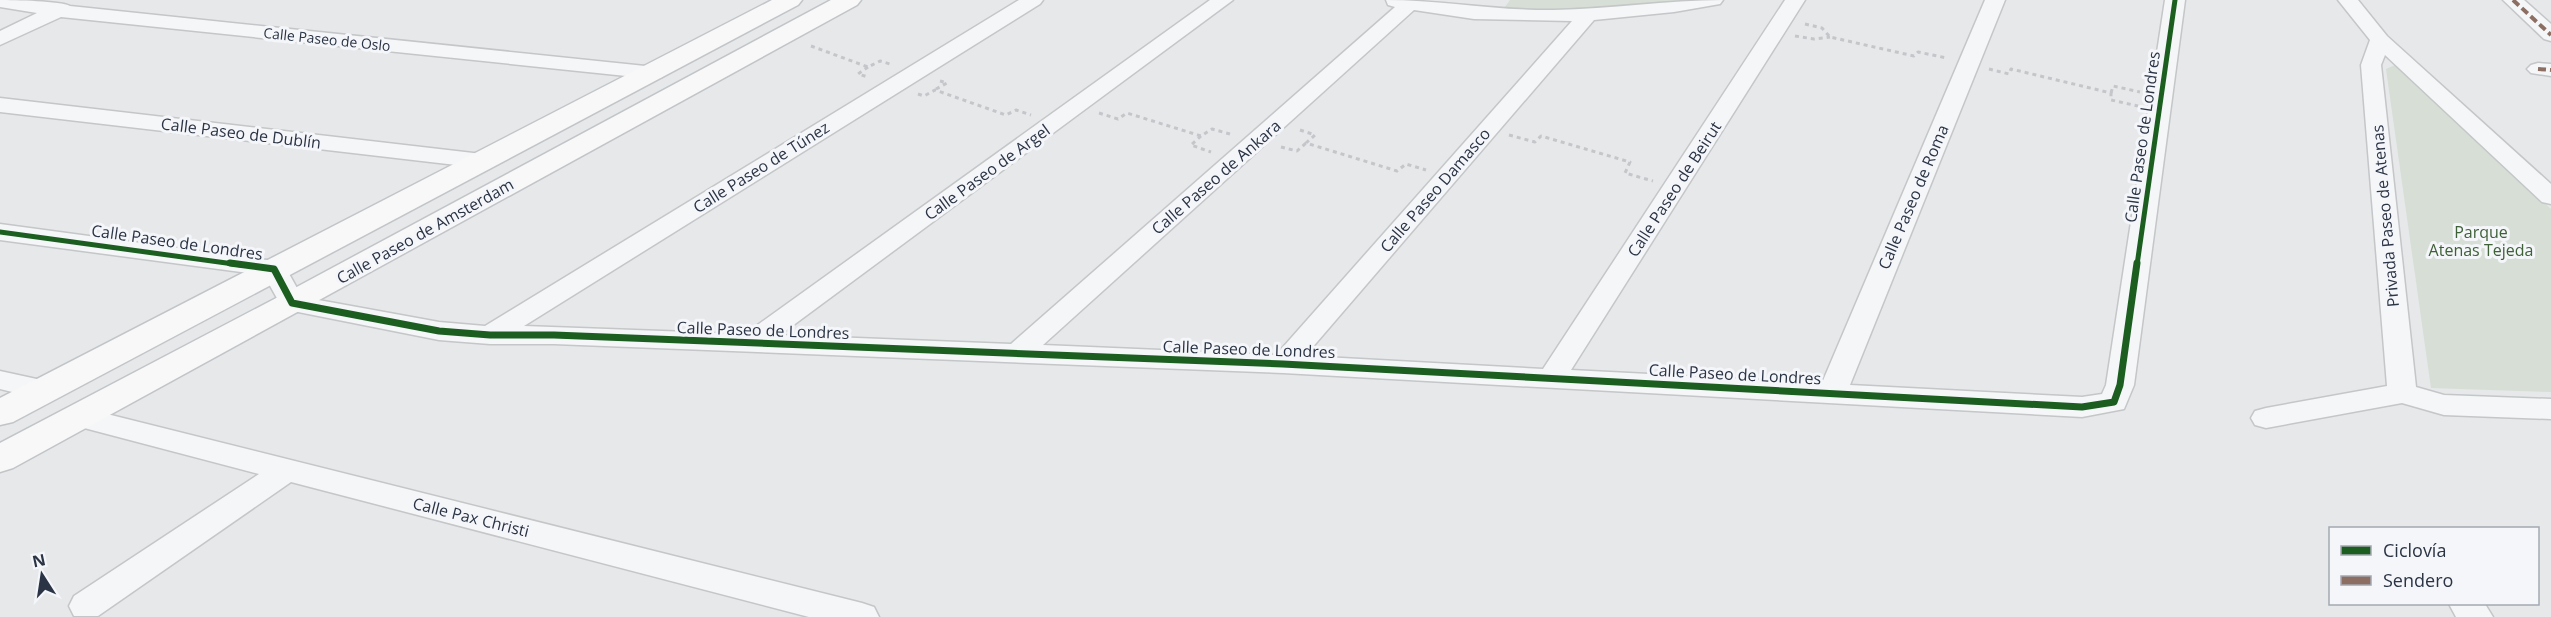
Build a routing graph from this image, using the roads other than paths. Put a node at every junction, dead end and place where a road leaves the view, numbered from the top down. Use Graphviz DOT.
graph roads {
  1 [pos="79,0"];
  2 [pos="849,0"];
  3 [pos="1033,0"];
  4 [pos="1223,0"];
  5 [pos="1713,0"];
  6 [pos="1995,0"];
  7 [pos="2175,0"];
  8 [pos="2348,0"];
  9 [pos="2513,0"];
  10 [pos="0,1"];
  11 [pos="781,1"];
  12 [pos="1405,1"];
  13 [pos="57,11"];
  14 [pos="1587,16"];
  15 [pos="1784,17"];
  16 [pos="2551,35"];
  17 [pos="0,39"];
  18 [pos="2376,50"];
  19 [pos="655,72"];
  20 [pos="0,105"];
  21 [pos="482,161"];
  22 [pos="2551,197"];
  23 [pos="0,232"];
  24 [pos="274,269"];
  25 [pos="292,303"];
  26 [pos="490,335"];
  27 [pos="751,343"];
  28 [pos="1018,353"];
  29 [pos="1283,364"];
  30 [pos="1552,377"];
  31 [pos="0,380"];
  32 [pos="45,390"];
  33 [pos="1832,393"];
  34 [pos="2402,393"];
  35 [pos="2551,409"];
  36 [pos="0,413"];
  37 [pos="80,417"];
  38 [pos="2266,418"];
  39 [pos="0,459"];
  40 [pos="287,470"];
  41 [pos="86,606"];
  42 [pos="862,617"];
  1 -- 13 [label="street"];
  2 -- 25 [label="main road, Calle Paseo de Amsterdam"];
  3 -- 26 [label="street, Calle Paseo de Túnez"];
  4 -- 27 [label="street, Calle Paseo de Argel"];
  5 -- 14 [label="street"];
  6 -- 33 [label="street, Calle Paseo de Roma"];
  7 -- 33 [label="street, Calle Paseo de Londres"];
  8 -- 18 [label="street"];
  9 -- 16 [label="street"];
  10 -- 13 [label="street, Calle Paseo de Oslo"];
  11 -- 19 [label="main road, Calle Paseo de Amsterdam"];
  12 -- 14 [label="street"];
  12 -- 28 [label="street, Calle Paseo de Ankara"];
  13 -- 17 [label="street"];
  13 -- 19 [label="street, Calle Paseo de Oslo"];
  14 -- 29 [label="street, Calle Paseo Damasco"];
  15 -- 30 [label="street, Calle Paseo de Beirut"];
  18 -- 22 [label="street"];
  18 -- 34 [label="street, Privada Paseo de Atenas"];
  19 -- 21 [label="main road, Calle Paseo de Amsterdam"];
  20 -- 21 [label="street, Calle Paseo de Dublín"];
  21 -- 24 [label="main road, Calle Paseo de Amsterdam"];
  23 -- 24 [label="street, Calle Paseo de Londres"];
  24 -- 25 [label="street, Calle Paseo de Londres"];
  24 -- 32 [label="main road, Calle Paseo de Amsterdam"];
  25 -- 26 [label="street, Calle Paseo de Londres"];
  25 -- 37 [label="main road, Calle Paseo de Amsterdam"];
  26 -- 27 [label="street, Calle Paseo de Londres"];
  27 -- 28 [label="street, Calle Paseo de Londres"];
  28 -- 29 [label="street, Calle Paseo de Londres"];
  29 -- 30 [label="street, Calle Paseo de Londres"];
  30 -- 33 [label="street, Calle Paseo de Londres"];
  31 -- 32 [label="street"];
  32 -- 36 [label="main road, Calle Paseo de Amsterdam"];
  34 -- 35 [label="street"];
  34 -- 38 [label="street"];
  37 -- 39 [label="main road, Calle Paseo de Amsterdam"];
  37 -- 40 [label="street, Calle Pax Christi"];
  40 -- 41 [label="street"];
  40 -- 42 [label="street, Calle Pax Christi"];
}
